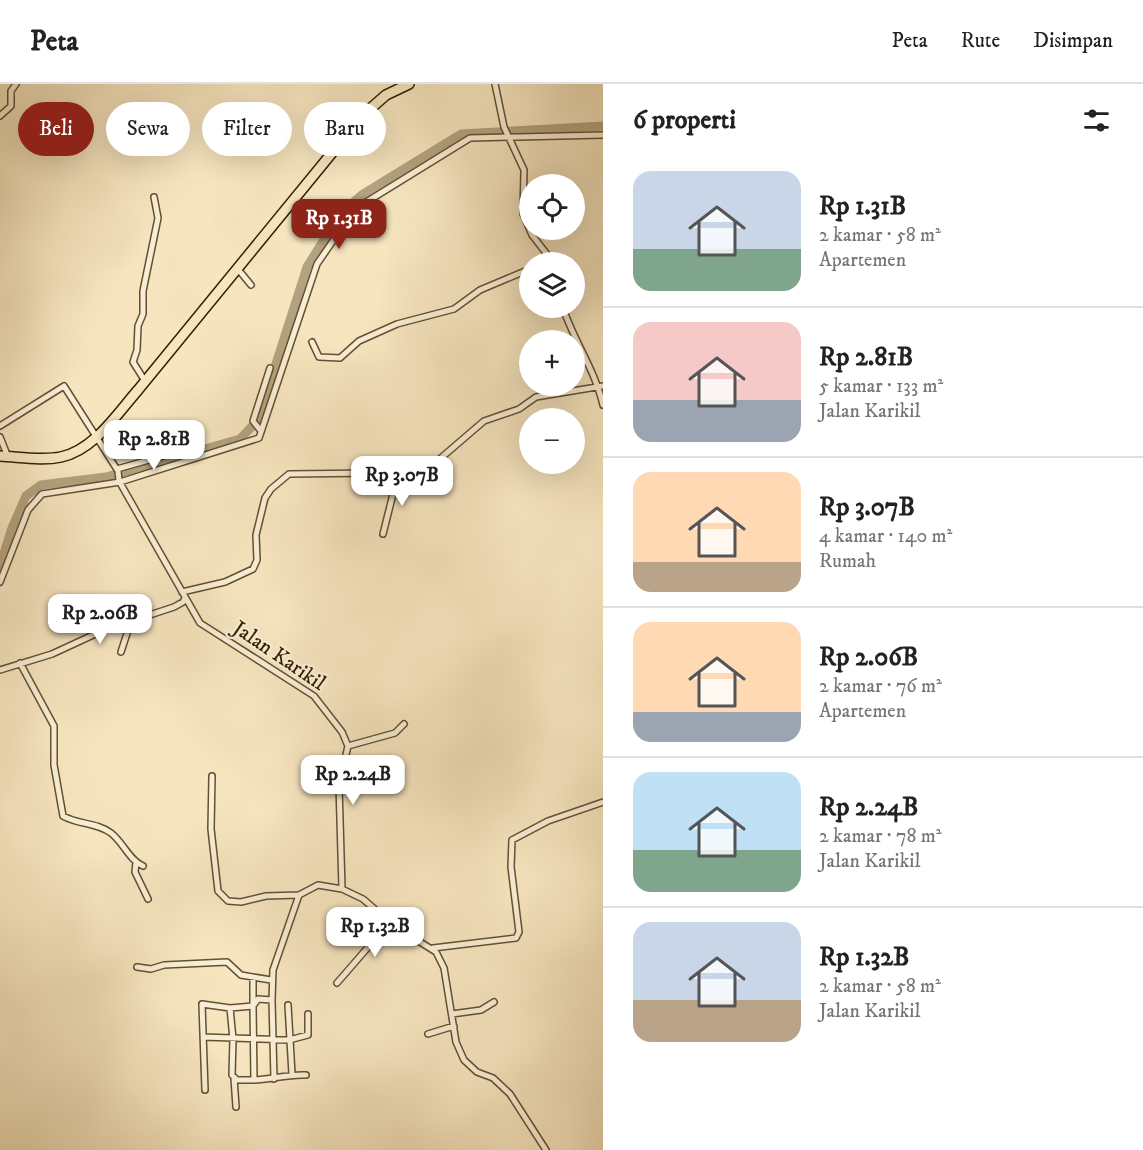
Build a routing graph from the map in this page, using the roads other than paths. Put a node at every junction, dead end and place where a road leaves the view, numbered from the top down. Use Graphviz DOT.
graph roads {
  1 [pos="16,84"];
  2 [pos="409,84"];
  3 [pos="495,84"];
  4 [pos="397,86"];
  5 [pos="0,116"];
  6 [pos="603,135"];
  7 [pos="508,136"];
  8 [pos="154,197"];
  9 [pos="546,252"];
  10 [pos="237,268"];
  11 [pos="519,274"];
  12 [pos="251,285"];
  13 [pos="568,318"];
  14 [pos="312,342"];
  15 [pos="270,368"];
  16 [pos="145,381"];
  17 [pos="601,386"];
  18 [pos="603,405"];
  19 [pos="0,426"];
  20 [pos="261,431"];
  21 [pos="0,437"];
  22 [pos="95,437"];
  23 [pos="184,450"];
  24 [pos="4,456"];
  25 [pos="118,470"];
  26 [pos="398,474"];
  27 [pos="120,482"];
  28 [pos="383,534"];
  29 [pos="0,582"];
  30 [pos="182,592"];
  31 [pos="185,598"];
  32 [pos="131,621"];
  33 [pos="122,652"];
  34 [pos="20,663"];
  35 [pos="0,670"];
  36 [pos="404,724"];
  37 [pos="348,746"];
  38 [pos="212,776"];
  39 [pos="603,802"];
  40 [pos="136,862"];
  41 [pos="143,866"];
  42 [pos="342,889"];
  43 [pos="299,895"];
  44 [pos="148,899"];
  45 [pos="379,914"];
  46 [pos="433,948"];
  47 [pos="137,967"];
  48 [pos="253,977"];
  49 [pos="271,980"];
  50 [pos="337,984"];
  51 [pos="272,1000"];
  52 [pos="494,1002"];
  53 [pos="288,1005"];
  54 [pos="253,1006"];
  55 [pos="230,1008"];
  56 [pos="308,1014"];
  57 [pos="452,1014"];
  58 [pos="452,1026"];
  59 [pos="428,1034"];
  60 [pos="203,1037"];
  61 [pos="252,1037"];
  62 [pos="233,1039"];
  63 [pos="273,1039"];
  64 [pos="288,1040"];
  65 [pos="292,1074"];
  66 [pos="306,1075"];
  67 [pos="234,1078"];
  68 [pos="274,1079"];
  69 [pos="254,1080"];
  70 [pos="205,1090"];
  71 [pos="236,1107"];
  72 [pos="546,1150"];
  1 -- 5 [label="street"];
  2 -- 4 [label="main road"];
  3 -- 7 [label="street"];
  4 -- 10 [label="main road"];
  6 -- 7 [label="street"];
  7 -- 9 [label="street"];
  7 -- 20 [label="street"];
  8 -- 16 [label="street"];
  10 -- 12 [label="street"];
  10 -- 16 [label="main road"];
  11 -- 14 [label="street"];
  13 -- 17 [label="street"];
  15 -- 20 [label="street"];
  16 -- 22 [label="main road"];
  17 -- 18 [label="street"];
  17 -- 26 [label="street"];
  19 -- 22 [label="street"];
  20 -- 27 [label="street"];
  21 -- 24 [label="street"];
  22 -- 24 [label="main road"];
  22 -- 25 [label="street"];
  23 -- 25 [label="street"];
  25 -- 27 [label="street"];
  26 -- 28 [label="street"];
  26 -- 30 [label="street"];
  27 -- 29 [label="street"];
  27 -- 30 [label="street, Jalan Karikil"];
  30 -- 31 [label="street, Jalan Karikil"];
  31 -- 32 [label="street"];
  31 -- 37 [label="street, Jalan Karikil"];
  32 -- 33 [label="street"];
  32 -- 34 [label="street"];
  34 -- 35 [label="street"];
  34 -- 40 [label="street"];
  36 -- 37 [label="street"];
  37 -- 42 [label="street"];
  38 -- 43 [label="street"];
  39 -- 46 [label="street"];
  40 -- 41 [label="street"];
  40 -- 44 [label="street"];
  42 -- 43 [label="street"];
  42 -- 45 [label="street"];
  43 -- 49 [label="street"];
  45 -- 46 [label="street"];
  45 -- 50 [label="street"];
  46 -- 57 [label="street"];
  47 -- 48 [label="street"];
  48 -- 49 [label="street"];
  48 -- 54 [label="street"];
  49 -- 51 [label="street"];
  51 -- 54 [label="street"];
  51 -- 63 [label="street"];
  52 -- 57 [label="street"];
  53 -- 64 [label="street"];
  54 -- 55 [label="street"];
  54 -- 61 [label="street"];
  55 -- 60 [label="street"];
  55 -- 62 [label="street"];
  56 -- 64 [label="street"];
  57 -- 58 [label="street"];
  58 -- 59 [label="street"];
  58 -- 72 [label="street"];
  60 -- 62 [label="street"];
  60 -- 70 [label="street"];
  61 -- 62 [label="street"];
  61 -- 63 [label="street"];
  61 -- 69 [label="street"];
  62 -- 67 [label="street"];
  63 -- 64 [label="street"];
  63 -- 68 [label="street"];
  64 -- 65 [label="street"];
  65 -- 66 [label="street"];
  65 -- 68 [label="street"];
  67 -- 69 [label="street"];
  67 -- 71 [label="street"];
  68 -- 69 [label="street"];
}
